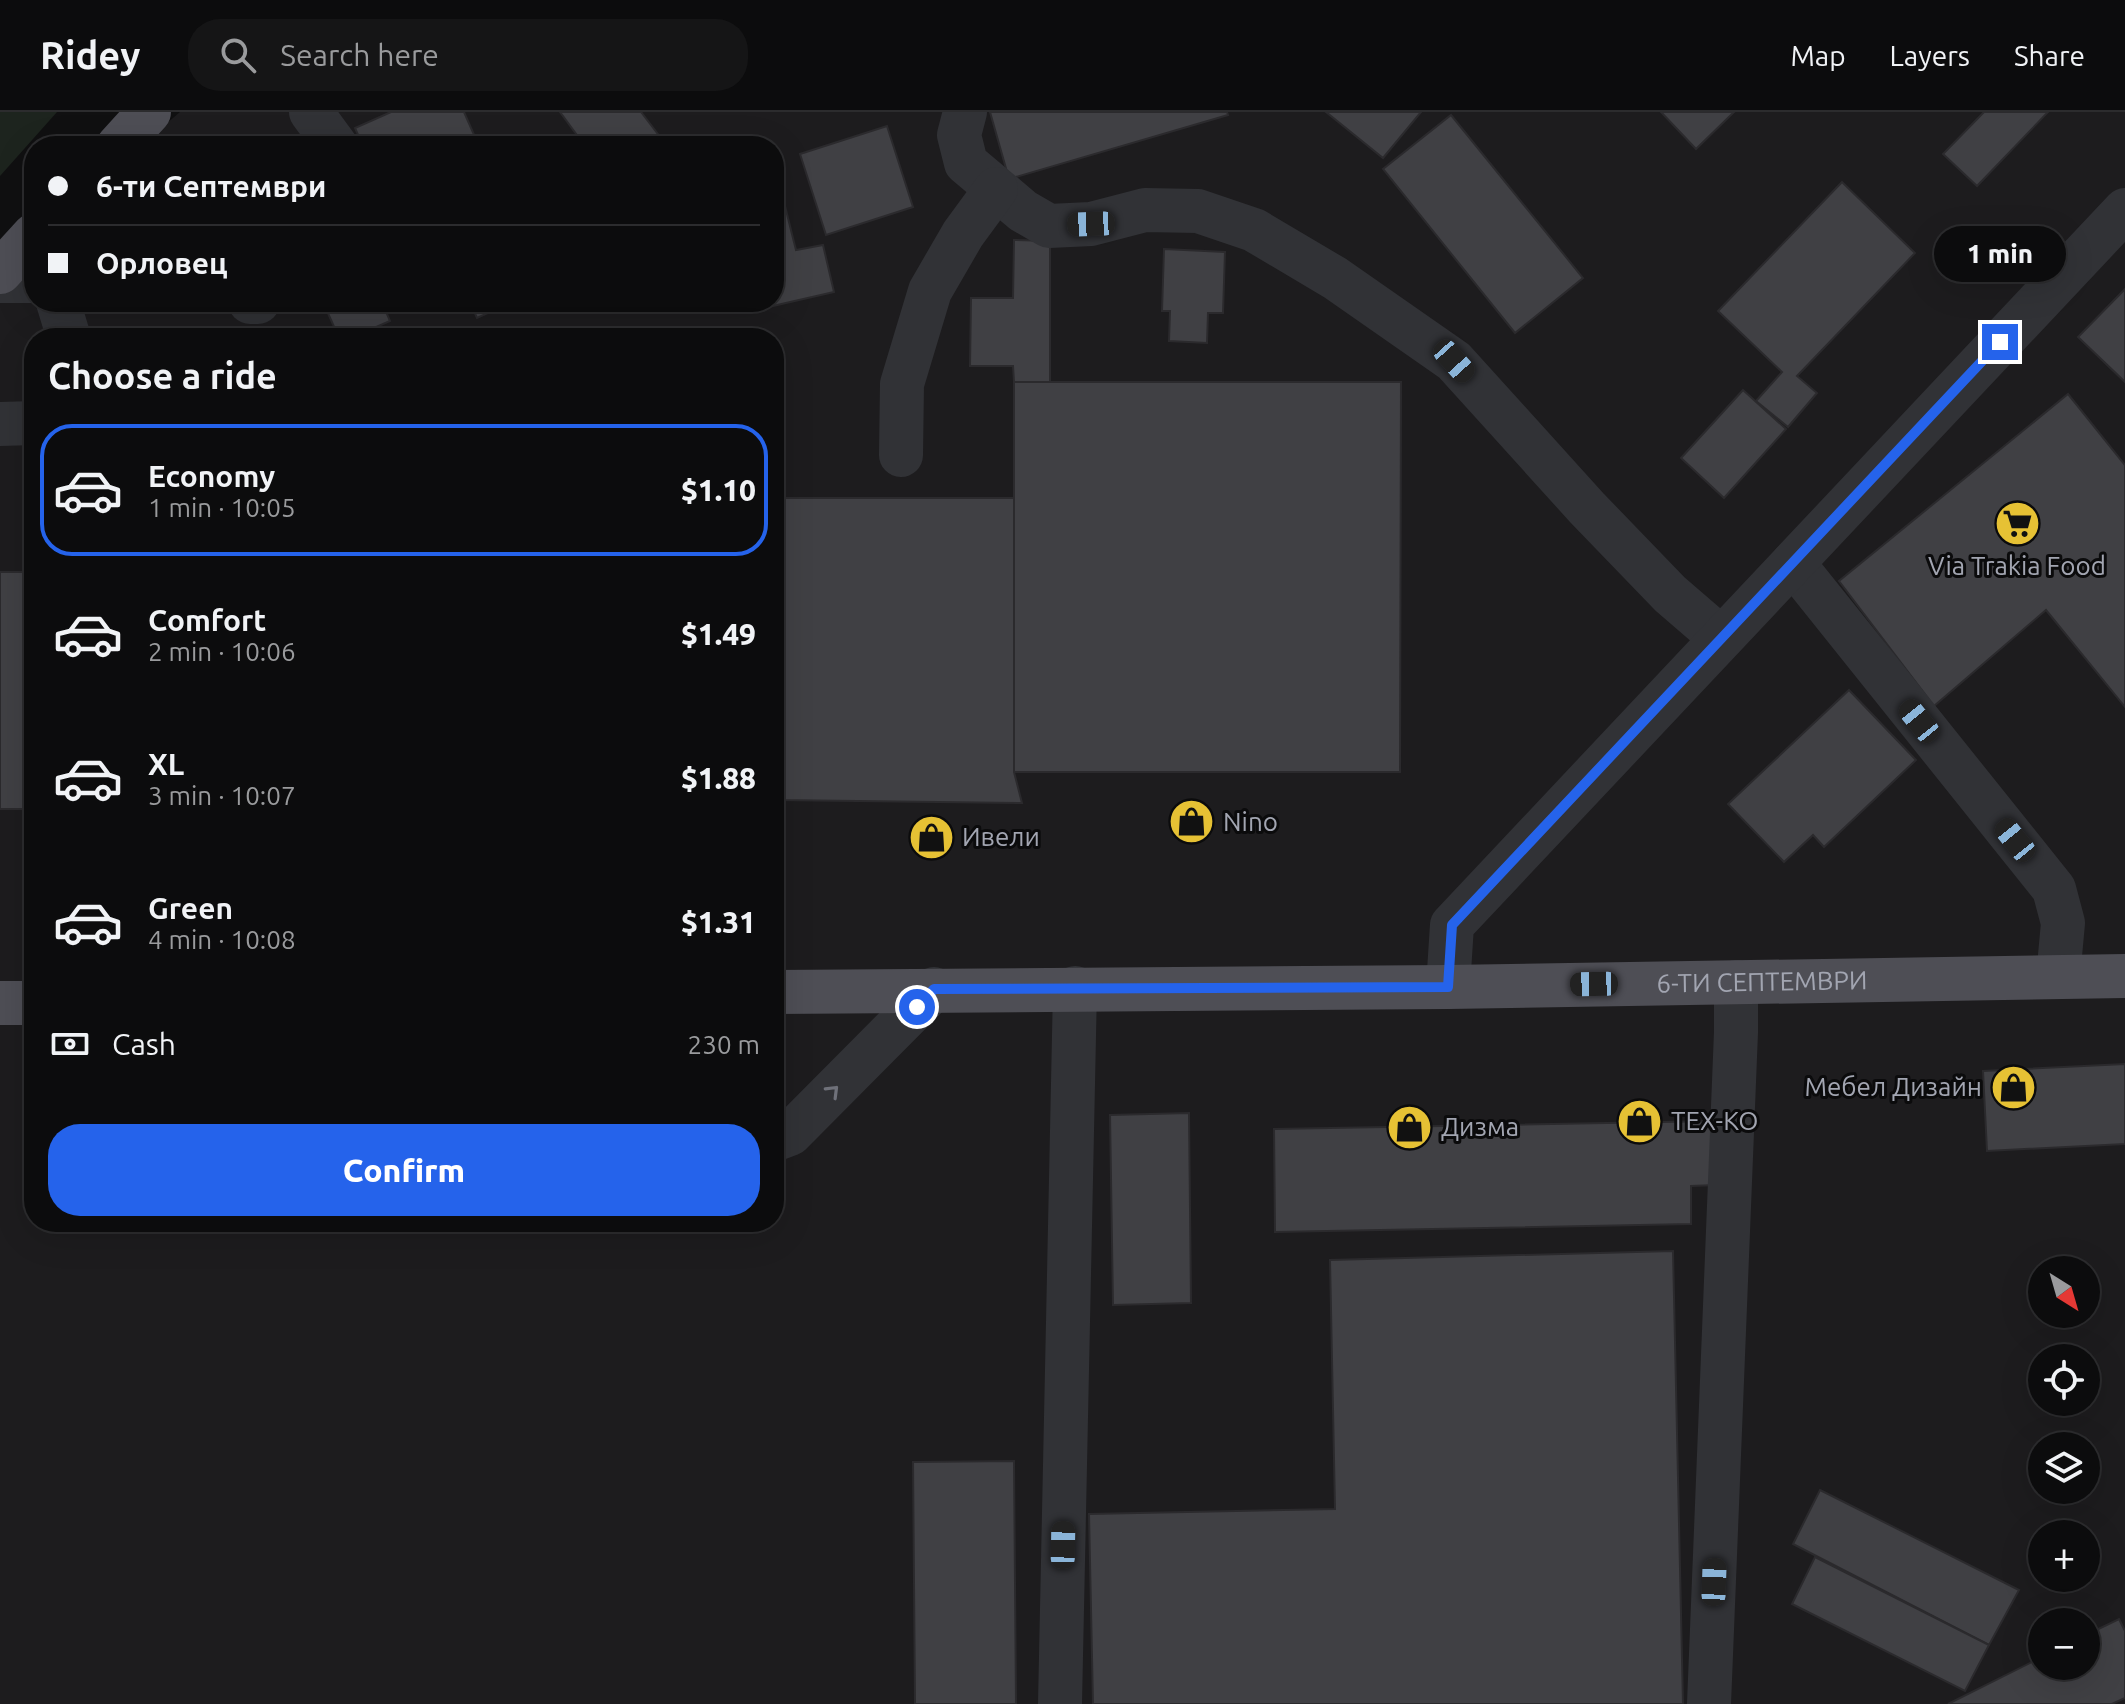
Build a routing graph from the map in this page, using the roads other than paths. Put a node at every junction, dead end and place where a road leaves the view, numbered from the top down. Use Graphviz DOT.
graph roads {
  1 [pos="149,112"];
  2 [pos="311,112"];
  3 [pos="965,112"];
  4 [pos="127,136"];
  5 [pos="329,136"];
  6 [pos="996,189"];
  7 [pos="2125,210"];
  8 [pos="24,246"];
  9 [pos="0,272"];
  10 [pos="0,281"];
  11 [pos="24,281"];
  12 [pos="24,423"];
  13 [pos="0,424"];
  14 [pos="901,455"];
  15 [pos="1793,563"];
  16 [pos="1721,638"];
  17 [pos="2125,976"];
  18 [pos="2058,977"];
  19 [pos="1736,982"];
  20 [pos="1448,987"];
  21 [pos="1075,988"];
  22 [pos="934,989"];
  23 [pos="784,992"];
  24 [pos="0,1003"];
  25 [pos="24,1003"];
  26 [pos="784,1136"];
  27 [pos="1060,1704"];
  28 [pos="1709,1704"];
  1 -- 4 [label="main road"];
  2 -- 5 [label="street"];
  3 -- 6 [label="street"];
  6 -- 14 [label="street"];
  6 -- 16 [label="street"];
  7 -- 15 [label="street"];
  8 -- 9 [label="main road"];
  10 -- 11 [label="street"];
  12 -- 13 [label="street"];
  15 -- 16 [label="street"];
  15 -- 18 [label="street"];
  16 -- 20 [label="street"];
  17 -- 18 [label="main road, 6-ТИ СЕПТЕМВРИ"];
  18 -- 19 [label="main road, 6-ТИ СЕПТЕМВРИ"];
  19 -- 20 [label="main road, 6-ТИ СЕПТЕМВРИ"];
  19 -- 28 [label="street"];
  20 -- 21 [label="main road, 6-ТИ СЕПТЕМВРИ"];
  21 -- 22 [label="main road, 6-ТИ СЕПТЕМВРИ"];
  21 -- 27 [label="street"];
  22 -- 23 [label="main road, 6-ТИ СЕПТЕМВРИ"];
  26 -- 22 [label="street, one-way"];
  24 -- 25 [label="main road"];
}
